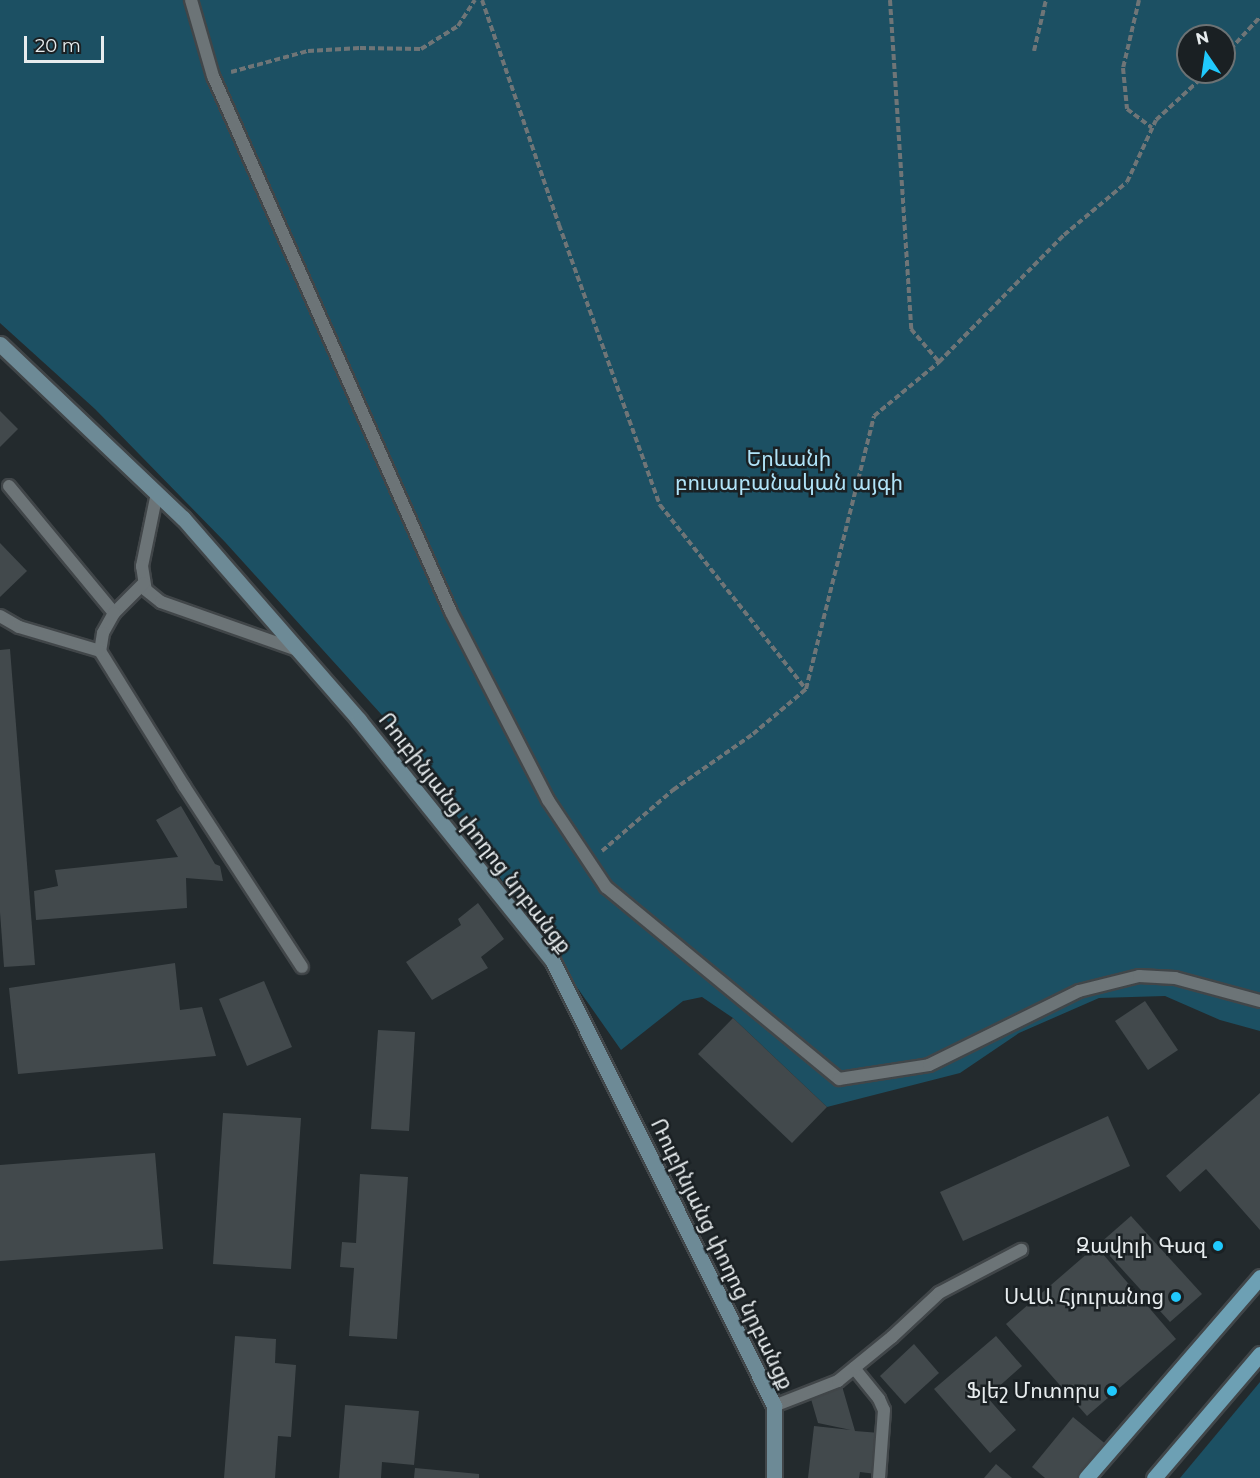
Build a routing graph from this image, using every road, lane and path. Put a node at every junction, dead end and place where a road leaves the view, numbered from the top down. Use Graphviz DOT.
graph roads {
  1 [pos="191,0"];
  2 [pos="475,0"];
  3 [pos="482,0"];
  4 [pos="890,0"];
  5 [pos="1046,0"];
  6 [pos="1139,0"];
  7 [pos="1260,17"];
  8 [pos="1236,43"];
  9 [pos="1034,51"];
  10 [pos="213,76"];
  11 [pos="1195,84"];
  12 [pos="1152,128"];
  13 [pos="0,344"];
  14 [pos="939,362"];
  15 [pos="9,486"];
  16 [pos="157,493"];
  17 [pos="144,584"];
  18 [pos="114,612"];
  19 [pos="0,616"];
  20 [pos="297,650"];
  21 [pos="100,651"];
  22 [pos="806,690"];
  23 [pos="589,862"];
  24 [pos="302,967"];
  25 [pos="1260,1001"];
  26 [pos="1021,1250"];
  27 [pos="1260,1277"];
  28 [pos="1260,1354"];
  29 [pos="854,1368"];
  30 [pos="774,1406"];
  31 [pos="774,1478"];
  32 [pos="879,1478"];
  33 [pos="1086,1478"];
  34 [pos="1154,1478"];
  1 -- 10 [label="lane"];
  2 -- 10 [label="path"];
  3 -- 22 [label="path"];
  4 -- 14 [label="path"];
  5 -- 9 [label="path"];
  6 -- 12 [label="path"];
  7 -- 8 [label="path"];
  10 -- 23 [label="lane"];
  11 -- 12 [label="path"];
  12 -- 14 [label="path"];
  13 -- 16 [label="street, Ռուբինյանց փողոց նրբանցք"];
  14 -- 22 [label="path"];
  15 -- 18 [label="lane"];
  16 -- 17 [label="lane"];
  16 -- 20 [label="street, Ռուբինյանց փողոց նրբանցք"];
  17 -- 18 [label="lane"];
  17 -- 20 [label="lane"];
  18 -- 21 [label="lane"];
  19 -- 21 [label="lane"];
  20 -- 30 [label="street, Ռուբինյանց փողոց նրբանցք"];
  21 -- 24 [label="lane"];
  22 -- 23 [label="path"];
  23 -- 25 [label="lane"];
  26 -- 29 [label="lane"];
  27 -- 33 [label="main road"];
  28 -- 34 [label="main road"];
  29 -- 30 [label="lane"];
  29 -- 32 [label="lane"];
  30 -- 31 [label="street, Ռուբինյանց փողոց նրբանցք"];
}
